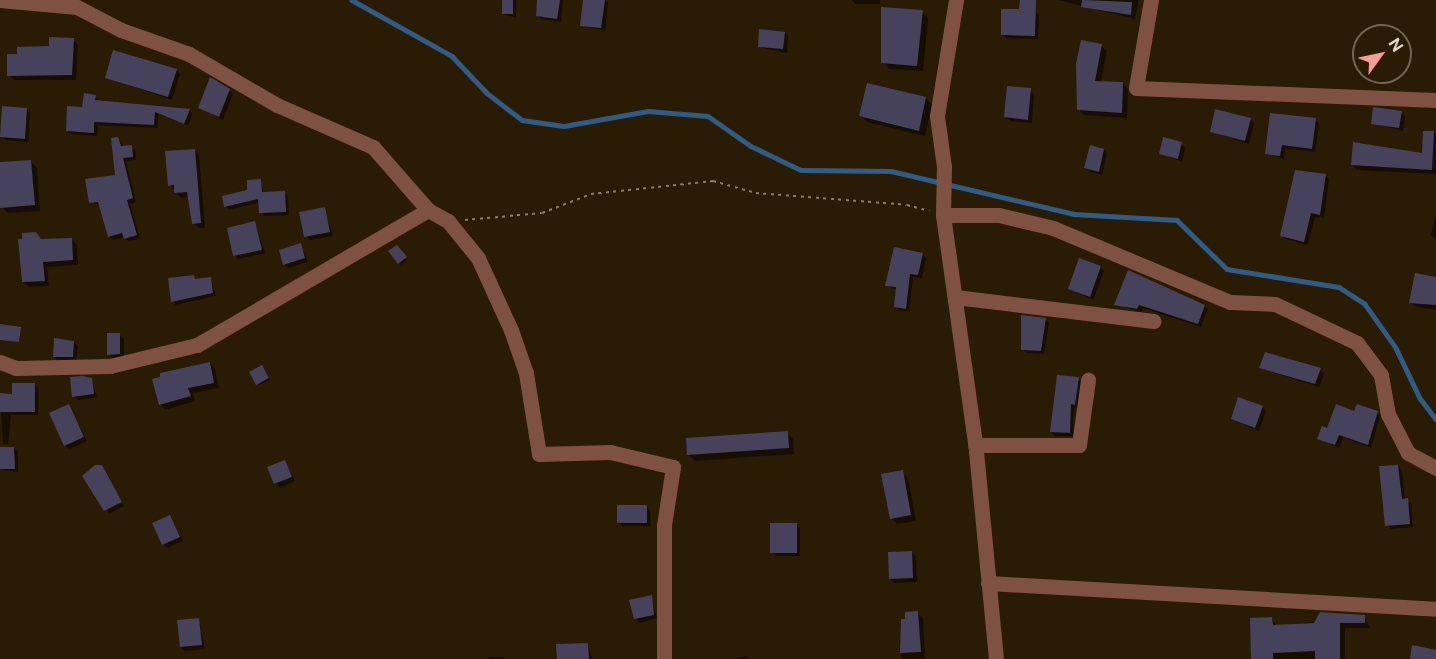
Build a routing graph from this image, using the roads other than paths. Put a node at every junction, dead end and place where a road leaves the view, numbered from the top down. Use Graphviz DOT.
graph roads {
  1 [pos="0,0"];
  2 [pos="956,0"];
  3 [pos="1150,0"];
  4 [pos="1436,100"];
  5 [pos="428,210"];
  6 [pos="944,215"];
  7 [pos="955,297"];
  8 [pos="1154,321"];
  9 [pos="0,362"];
  10 [pos="1088,380"];
  11 [pos="975,445"];
  12 [pos="1436,468"];
  13 [pos="988,584"];
  14 [pos="1436,609"];
  15 [pos="664,659"];
  16 [pos="996,659"];
  1 -- 5 [label="street"];
  2 -- 6 [label="street"];
  3 -- 4 [label="street"];
  5 -- 9 [label="street"];
  5 -- 15 [label="street"];
  6 -- 7 [label="street"];
  6 -- 12 [label="street"];
  7 -- 8 [label="street"];
  7 -- 11 [label="street"];
  10 -- 11 [label="street"];
  11 -- 13 [label="street"];
  13 -- 14 [label="street"];
  13 -- 16 [label="street"];
}
